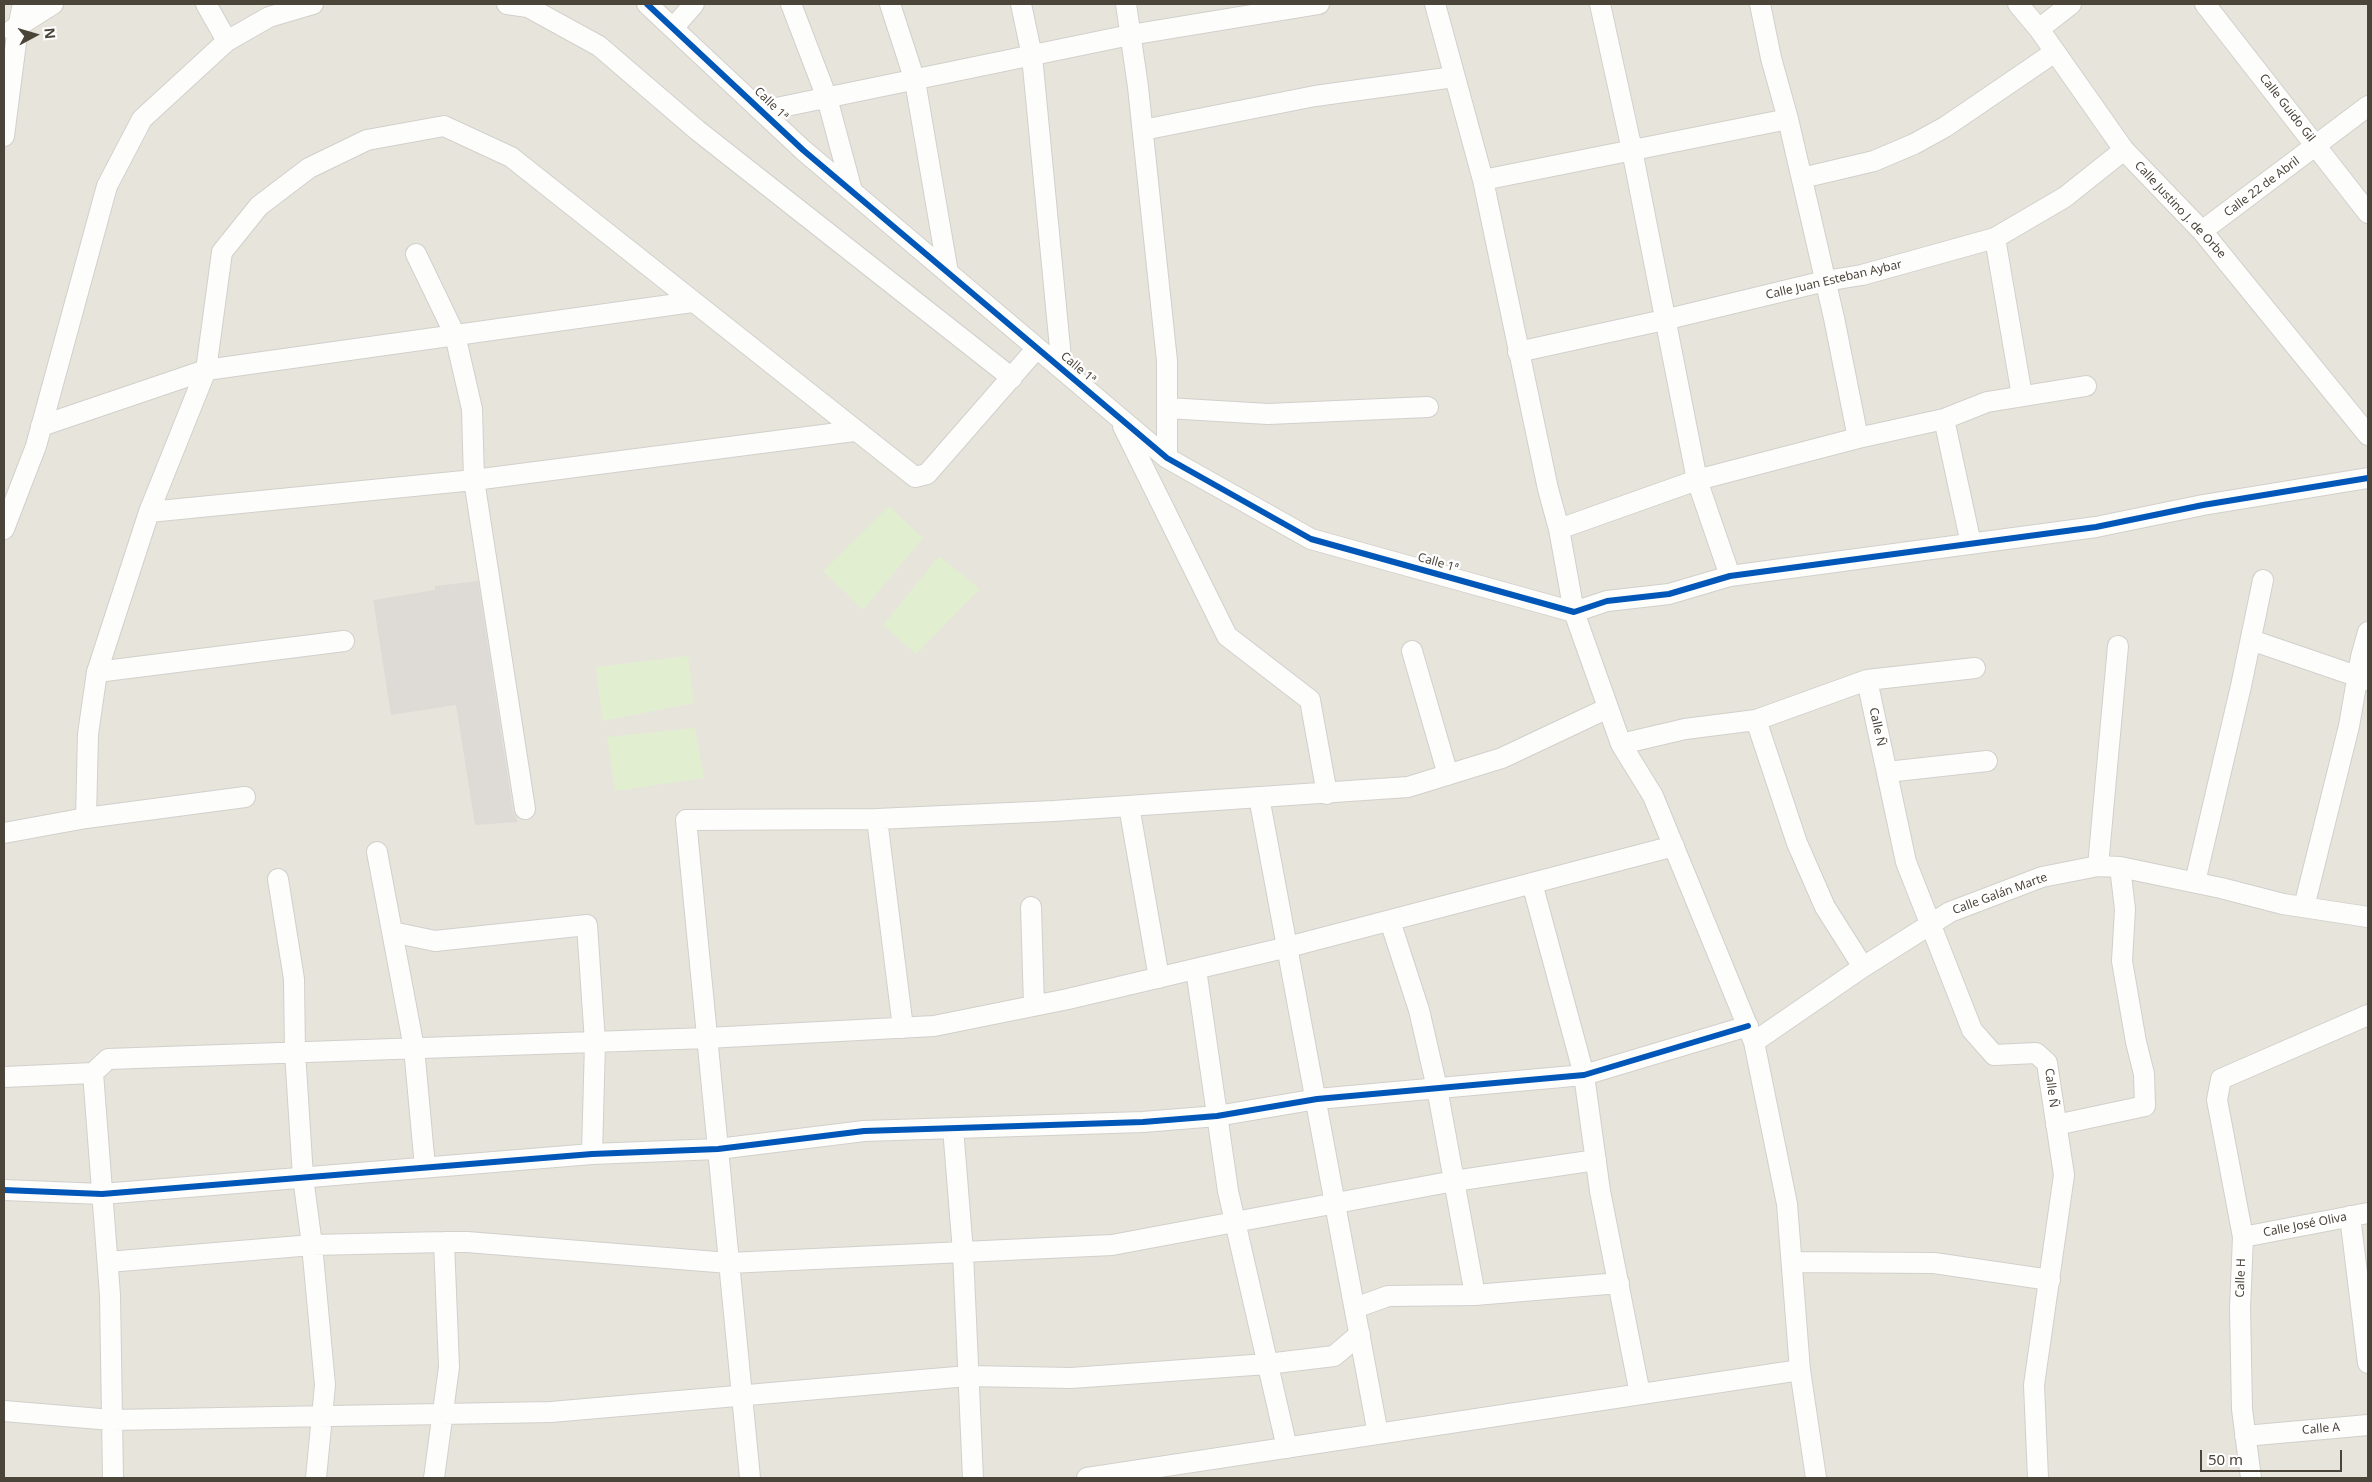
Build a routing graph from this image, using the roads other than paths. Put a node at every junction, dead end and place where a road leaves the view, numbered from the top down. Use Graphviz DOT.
graph roads {
  1 [pos="8,4"];
  2 [pos="23,4"];
  3 [pos="53,4"];
  4 [pos="206,4"];
  5 [pos="313,4"];
  6 [pos="507,4"];
  7 [pos="647,4"];
  8 [pos="694,4"];
  9 [pos="791,4"];
  10 [pos="890,4"];
  11 [pos="1021,4"];
  12 [pos="1126,4"];
  13 [pos="1319,4"];
  14 [pos="1435,4"];
  15 [pos="1600,4"];
  16 [pos="1760,4"];
  17 [pos="2018,4"];
  18 [pos="2071,4"];
  19 [pos="2205,4"];
  20 [pos="674,27"];
  21 [pos="11,30"];
  22 [pos="2039,30"];
  23 [pos="1130,35"];
  24 [pos="227,41"];
  25 [pos="2055,52"];
  26 [pos="1032,56"];
  27 [pos="1454,77"];
  28 [pos="915,81"];
  29 [pos="827,98"];
  30 [pos="2368,106"];
  31 [pos="762,111"];
  32 [pos="1788,120"];
  33 [pos="1143,130"];
  34 [pos="4,136"];
  35 [pos="2316,146"];
  36 [pos="1632,150"];
  37 [pos="2124,150"];
  38 [pos="1802,178"];
  39 [pos="1482,180"];
  40 [pos="852,191"];
  41 [pos="2368,213"];
  42 [pos="2202,231"];
  43 [pos="1995,238"];
  44 [pos="416,254"];
  45 [pos="948,273"];
  46 [pos="1825,282"];
  47 [pos="692,302"];
  48 [pos="1664,320"];
  49 [pos="455,335"];
  50 [pos="1037,348"];
  51 [pos="1518,352"];
  52 [pos="1062,369"];
  53 [pos="206,370"];
  54 [pos="1012,378"];
  55 [pos="2086,386"];
  56 [pos="2022,396"];
  57 [pos="1428,407"];
  58 [pos="1167,408"];
  59 [pos="1119,418"];
  60 [pos="1944,419"];
  61 [pos="41,426"];
  62 [pos="854,431"];
  63 [pos="2368,435"];
  64 [pos="1858,438"];
  65 [pos="1167,458"];
  66 [pos="2368,478"];
  67 [pos="474,480"];
  68 [pos="1697,480"];
  69 [pos="148,512"];
  70 [pos="4,529"];
  71 [pos="1559,529"];
  72 [pos="1971,544"];
  73 [pos="1730,576"];
  74 [pos="2263,580"];
  75 [pos="1574,612"];
  76 [pos="2368,632"];
  77 [pos="2250,640"];
  78 [pos="344,641"];
  79 [pos="2118,646"];
  80 [pos="1412,651"];
  81 [pos="1975,668"];
  82 [pos="97,672"];
  83 [pos="2363,679"];
  84 [pos="1867,680"];
  85 [pos="1608,708"];
  86 [pos="1756,720"];
  87 [pos="1622,744"];
  88 [pos="1987,761"];
  89 [pos="1887,772"];
  90 [pos="1448,775"];
  91 [pos="1327,794"];
  92 [pos="245,797"];
  93 [pos="1259,797"];
  94 [pos="1129,806"];
  95 [pos="525,809"];
  96 [pos="86,818"];
  97 [pos="877,819"];
  98 [pos="4,833"];
  99 [pos="1674,846"];
  100 [pos="377,852"];
  101 [pos="2098,866"];
  102 [pos="2120,867"];
  103 [pos="278,879"];
  104 [pos="2195,882"];
  105 [pos="1532,883"];
  106 [pos="1032,907"];
  107 [pos="2304,907"];
  108 [pos="2368,917"];
  109 [pos="1390,921"];
  110 [pos="1930,926"];
  111 [pos="392,932"];
  112 [pos="1288,947"];
  113 [pos="1864,967"];
  114 [pos="1196,969"];
  115 [pos="1159,978"];
  116 [pos="1034,1006"];
  117 [pos="2368,1015"];
  118 [pos="903,1028"];
  119 [pos="1751,1034"];
  120 [pos="707,1038"];
  121 [pos="595,1042"];
  122 [pos="414,1048"];
  123 [pos="295,1052"];
  124 [pos="93,1073"];
  125 [pos="1584,1075"];
  126 [pos="4,1077"];
  127 [pos="1437,1088"];
  128 [pos="1317,1099"];
  129 [pos="1217,1116"];
  130 [pos="2056,1125"];
  131 [pos="953,1128"];
  132 [pos="718,1149"];
  133 [pos="592,1154"];
  134 [pos="1596,1160"];
  135 [pos="425,1167"];
  136 [pos="303,1177"];
  137 [pos="1454,1181"];
  138 [pos="4,1190"];
  139 [pos="102,1194"];
  140 [pos="1336,1202"];
  141 [pos="2359,1215"];
  142 [pos="1235,1224"];
  143 [pos="2243,1237"];
  144 [pos="444,1242"];
  145 [pos="312,1245"];
  146 [pos="962,1252"];
  147 [pos="108,1262"];
  148 [pos="1792,1262"];
  149 [pos="729,1263"];
  150 [pos="2050,1280"];
  151 [pos="1619,1283"];
  152 [pos="1475,1295"];
  153 [pos="1355,1308"];
  154 [pos="1360,1334"];
  155 [pos="2368,1363"];
  156 [pos="1267,1364"];
  157 [pos="1800,1370"];
  158 [pos="968,1376"];
  159 [pos="1640,1394"];
  160 [pos="742,1395"];
  161 [pos="4,1412"];
  162 [pos="443,1414"];
  163 [pos="322,1416"];
  164 [pos="112,1420"];
  165 [pos="2368,1425"];
  166 [pos="1378,1434"];
  167 [pos="2244,1436"];
  168 [pos="1287,1448"];
  169 [pos="1142,1475"];
  170 [pos="113,1478"];
  171 [pos="316,1478"];
  172 [pos="434,1478"];
  173 [pos="750,1478"];
  174 [pos="973,1478"];
  175 [pos="1087,1478"];
  176 [pos="1816,1478"];
  177 [pos="2038,1478"];
  178 [pos="2251,1478"];
  1 -- 21 [label="street"];
  2 -- 21 [label="street"];
  3 -- 21 [label="street"];
  4 -- 24 [label="street"];
  5 -- 24 [label="street"];
  6 -- 54 [label="street"];
  7 -- 20 [label="street, Calle 1ª"];
  8 -- 20 [label="street"];
  9 -- 29 [label="street"];
  10 -- 28 [label="street"];
  11 -- 26 [label="street"];
  12 -- 23 [label="street"];
  13 -- 23 [label="street"];
  14 -- 27 [label="street"];
  15 -- 36 [label="street"];
  16 -- 32 [label="street"];
  17 -- 22 [label="street, Calle Justino J. de Orbe"];
  18 -- 22 [label="street"];
  19 -- 35 [label="street, Calle Guido Gil"];
  20 -- 31 [label="street, Calle 1ª"];
  21 -- 34 [label="street"];
  22 -- 25 [label="street, Calle Justino J. de Orbe"];
  23 -- 26 [label="street"];
  23 -- 33 [label="street"];
  24 -- 61 [label="street"];
  25 -- 37 [label="street, Calle Justino J. de Orbe"];
  25 -- 38 [label="street"];
  26 -- 28 [label="street"];
  26 -- 52 [label="street"];
  27 -- 33 [label="street"];
  27 -- 39 [label="street"];
  28 -- 29 [label="street"];
  28 -- 45 [label="street"];
  29 -- 31 [label="street"];
  29 -- 40 [label="street"];
  30 -- 35 [label="street, Calle 22 de Abril"];
  31 -- 40 [label="street, Calle 1ª"];
  32 -- 36 [label="street"];
  32 -- 38 [label="street"];
  33 -- 58 [label="street"];
  35 -- 41 [label="street, Calle Guido Gil"];
  35 -- 42 [label="street, Calle 22 de Abril"];
  36 -- 39 [label="street"];
  36 -- 48 [label="street"];
  37 -- 42 [label="street, Calle Justino J. de Orbe"];
  37 -- 43 [label="street, Calle Juan Esteban Aybar"];
  38 -- 46 [label="street"];
  39 -- 51 [label="street"];
  40 -- 45 [label="street, Calle 1ª"];
  42 -- 63 [label="street, Calle Justino J. de Orbe"];
  43 -- 46 [label="street, Calle Juan Esteban Aybar"];
  43 -- 56 [label="street"];
  44 -- 49 [label="street"];
  45 -- 50 [label="street, Calle 1ª"];
  46 -- 48 [label="street, Calle Juan Esteban Aybar"];
  46 -- 64 [label="street"];
  47 -- 49 [label="street"];
  47 -- 53 [label="street"];
  47 -- 62 [label="street"];
  48 -- 51 [label="street, Calle Juan Esteban Aybar"];
  48 -- 68 [label="street"];
  49 -- 53 [label="street"];
  49 -- 67 [label="street"];
  50 -- 52 [label="street, Calle 1ª"];
  50 -- 54 [label="street"];
  51 -- 71 [label="street"];
  52 -- 59 [label="street, Calle 1ª"];
  53 -- 61 [label="street"];
  53 -- 69 [label="street"];
  54 -- 62 [label="street"];
  55 -- 56 [label="street"];
  56 -- 60 [label="street"];
  57 -- 58 [label="street"];
  58 -- 65 [label="street"];
  59 -- 65 [label="street, Calle 1ª"];
  59 -- 91 [label="street"];
  60 -- 64 [label="street"];
  60 -- 72 [label="street"];
  61 -- 70 [label="street"];
  62 -- 67 [label="street"];
  64 -- 68 [label="street"];
  65 -- 75 [label="street, Calle 1ª"];
  66 -- 72 [label="street"];
  67 -- 69 [label="street"];
  67 -- 95 [label="street"];
  68 -- 71 [label="street"];
  68 -- 73 [label="street"];
  69 -- 82 [label="street"];
  71 -- 75 [label="street"];
  72 -- 73 [label="street"];
  73 -- 75 [label="street"];
  74 -- 77 [label="street"];
  75 -- 85 [label="street"];
  76 -- 83 [label="street"];
  77 -- 83 [label="street"];
  77 -- 104 [label="street"];
  78 -- 82 [label="street"];
  79 -- 101 [label="street"];
  80 -- 90 [label="street"];
  81 -- 84 [label="street"];
  82 -- 96 [label="street"];
  83 -- 107 [label="street"];
  84 -- 86 [label="street"];
  84 -- 89 [label="street, Calle Ñ"];
  85 -- 87 [label="street"];
  85 -- 90 [label="street"];
  86 -- 87 [label="street"];
  86 -- 113 [label="street"];
  87 -- 99 [label="street"];
  88 -- 89 [label="street"];
  89 -- 110 [label="street, Calle Ñ"];
  90 -- 91 [label="street"];
  91 -- 93 [label="street"];
  92 -- 96 [label="street"];
  93 -- 94 [label="street"];
  93 -- 112 [label="street"];
  94 -- 97 [label="street"];
  94 -- 115 [label="street"];
  96 -- 98 [label="street"];
  97 -- 118 [label="street"];
  97 -- 120 [label="street"];
  99 -- 105 [label="street"];
  99 -- 119 [label="street"];
  100 -- 111 [label="street"];
  101 -- 102 [label="street, Calle Galán Marte"];
  101 -- 110 [label="street, Calle Galán Marte"];
  102 -- 104 [label="street, Calle Galán Marte"];
  102 -- 130 [label="street"];
  103 -- 123 [label="street"];
  104 -- 107 [label="street, Calle Galán Marte"];
  105 -- 109 [label="street"];
  105 -- 125 [label="street"];
  106 -- 116 [label="street"];
  107 -- 108 [label="street, Calle Galán Marte"];
  109 -- 112 [label="street"];
  109 -- 127 [label="street"];
  110 -- 113 [label="street, Calle Galán Marte"];
  110 -- 130 [label="street, Calle Ñ"];
  111 -- 121 [label="street"];
  111 -- 122 [label="street"];
  112 -- 114 [label="street"];
  112 -- 128 [label="street"];
  113 -- 119 [label="street, Calle Galán Marte"];
  114 -- 115 [label="street"];
  114 -- 129 [label="street"];
  115 -- 116 [label="street"];
  116 -- 118 [label="street"];
  117 -- 143 [label="street, Calle H"];
  118 -- 120 [label="street"];
  119 -- 125 [label="street, Calle Galán Marte"];
  119 -- 148 [label="street"];
  120 -- 121 [label="street"];
  120 -- 132 [label="street"];
  121 -- 122 [label="street"];
  121 -- 133 [label="street"];
  122 -- 123 [label="street"];
  122 -- 135 [label="street"];
  123 -- 124 [label="street"];
  123 -- 136 [label="street"];
  124 -- 126 [label="street"];
  124 -- 139 [label="street"];
  125 -- 127 [label="street, Calle Galán Marte"];
  125 -- 134 [label="street"];
  127 -- 128 [label="street, Calle Galán Marte"];
  127 -- 137 [label="street"];
  128 -- 129 [label="street, Calle Galán Marte"];
  128 -- 140 [label="street"];
  129 -- 131 [label="street, Calle Galán Marte"];
  129 -- 142 [label="street"];
  130 -- 150 [label="street, Calle Ñ"];
  131 -- 132 [label="street, Calle Galán Marte"];
  131 -- 146 [label="street"];
  132 -- 133 [label="street, Calle Galán Marte"];
  132 -- 149 [label="street"];
  133 -- 135 [label="street, Calle Galán Marte"];
  134 -- 137 [label="street"];
  134 -- 151 [label="street"];
  135 -- 136 [label="street, Calle Galán Marte"];
  136 -- 139 [label="street, Calle Galán Marte"];
  136 -- 145 [label="street"];
  137 -- 140 [label="street"];
  137 -- 152 [label="street"];
  138 -- 139 [label="street, Calle Galán Marte"];
  139 -- 147 [label="street"];
  140 -- 142 [label="street"];
  140 -- 153 [label="street"];
  141 -- 143 [label="street, Calle José Oliva"];
  141 -- 155 [label="street"];
  142 -- 146 [label="street"];
  142 -- 156 [label="street"];
  143 -- 167 [label="street, Calle H"];
  144 -- 145 [label="street"];
  144 -- 149 [label="street"];
  144 -- 162 [label="street"];
  145 -- 147 [label="street"];
  145 -- 163 [label="street"];
  146 -- 149 [label="street"];
  146 -- 158 [label="street"];
  147 -- 164 [label="street"];
  148 -- 150 [label="street"];
  148 -- 157 [label="street"];
  149 -- 160 [label="street"];
  150 -- 177 [label="street, Calle Ñ"];
  151 -- 152 [label="street"];
  151 -- 159 [label="street"];
  152 -- 153 [label="street"];
  153 -- 154 [label="street"];
  154 -- 156 [label="street"];
  154 -- 166 [label="street"];
  156 -- 158 [label="street"];
  156 -- 168 [label="street"];
  157 -- 159 [label="street"];
  157 -- 176 [label="street"];
  158 -- 160 [label="street"];
  158 -- 174 [label="street"];
  159 -- 166 [label="street"];
  160 -- 162 [label="street"];
  160 -- 173 [label="street"];
  161 -- 164 [label="street"];
  162 -- 163 [label="street"];
  162 -- 172 [label="street"];
  163 -- 164 [label="street"];
  163 -- 171 [label="street"];
  164 -- 170 [label="street"];
  165 -- 167 [label="street, Calle A"];
  166 -- 168 [label="street"];
  167 -- 178 [label="street, Calle H"];
  168 -- 169 [label="street"];
  169 -- 175 [label="street"];
}
